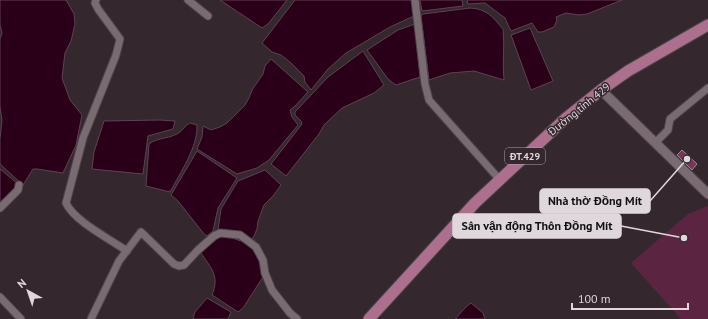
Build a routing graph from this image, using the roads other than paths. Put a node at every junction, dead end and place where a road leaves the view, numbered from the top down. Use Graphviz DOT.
graph roads {
  1 [pos="96,0"];
  2 [pos="188,0"];
  3 [pos="415,0"];
  4 [pos="208,16"];
  5 [pos="708,25"];
  6 [pos="708,88"];
  7 [pos="601,90"];
  8 [pos="656,142"];
  9 [pos="500,180"];
  10 [pos="19,184"];
  11 [pos="708,194"];
  12 [pos="0,208"];
  13 [pos="126,251"];
  14 [pos="0,297"];
  15 [pos="21,319"];
  16 [pos="91,319"];
  17 [pos="297,319"];
  18 [pos="369,319"];
  1 -- 13 [label="street"];
  2 -- 4 [label="street"];
  3 -- 9 [label="street"];
  5 -- 7 [label="main road, Đường tỉnh 429 / ĐT.429"];
  6 -- 8 [label="street"];
  7 -- 8 [label="street"];
  7 -- 9 [label="main road, Đường tỉnh 429 / ĐT.429"];
  8 -- 11 [label="street"];
  9 -- 18 [label="main road, Đường tỉnh 429 / ĐT.429"];
  10 -- 12 [label="street"];
  13 -- 16 [label="street"];
  13 -- 17 [label="street"];
  14 -- 15 [label="street"];
}
